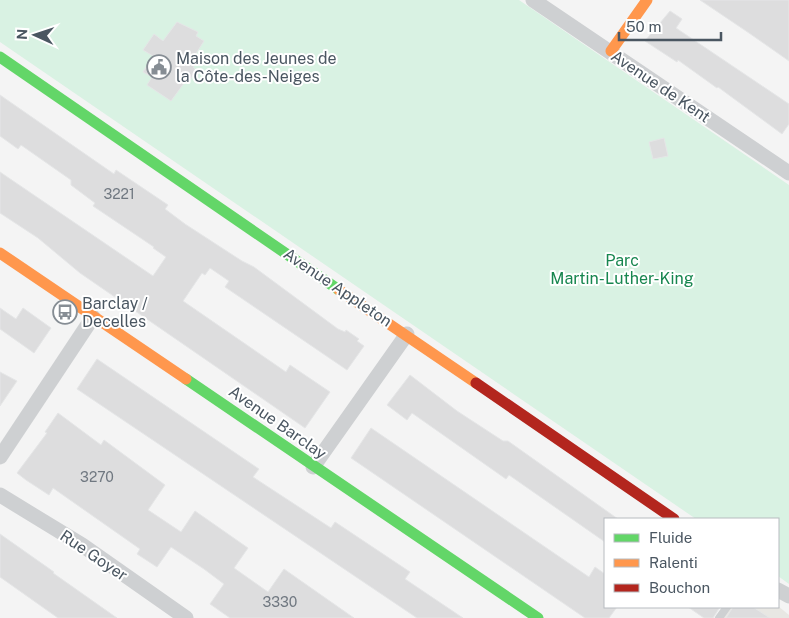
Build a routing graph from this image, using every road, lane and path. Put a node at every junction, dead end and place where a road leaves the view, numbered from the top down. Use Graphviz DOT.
graph roads {
  1 [pos="532,0"];
  2 [pos="646,0"];
  3 [pos="610,51"];
  4 [pos="0,57"];
  5 [pos="789,173"];
  6 [pos="0,253"];
  7 [pos="94,317"];
  8 [pos="407,334"];
  9 [pos="0,457"];
  10 [pos="313,467"];
  11 [pos="0,495"];
  12 [pos="673,518"];
  13 [pos="186,618"];
  14 [pos="538,618"];
  1 -- 3 [label="street, Avenue de Kent"];
  2 -- 3 [label="street"];
  3 -- 5 [label="street, Avenue de Kent"];
  4 -- 8 [label="street, Avenue Appleton"];
  6 -- 7 [label="street, Avenue Barclay"];
  7 -- 9 [label="street"];
  7 -- 10 [label="street, Avenue Barclay"];
  8 -- 10 [label="street"];
  8 -- 12 [label="street, Avenue Appleton"];
  10 -- 14 [label="street, Avenue Barclay"];
  11 -- 13 [label="street, Rue Goyer"];
}
